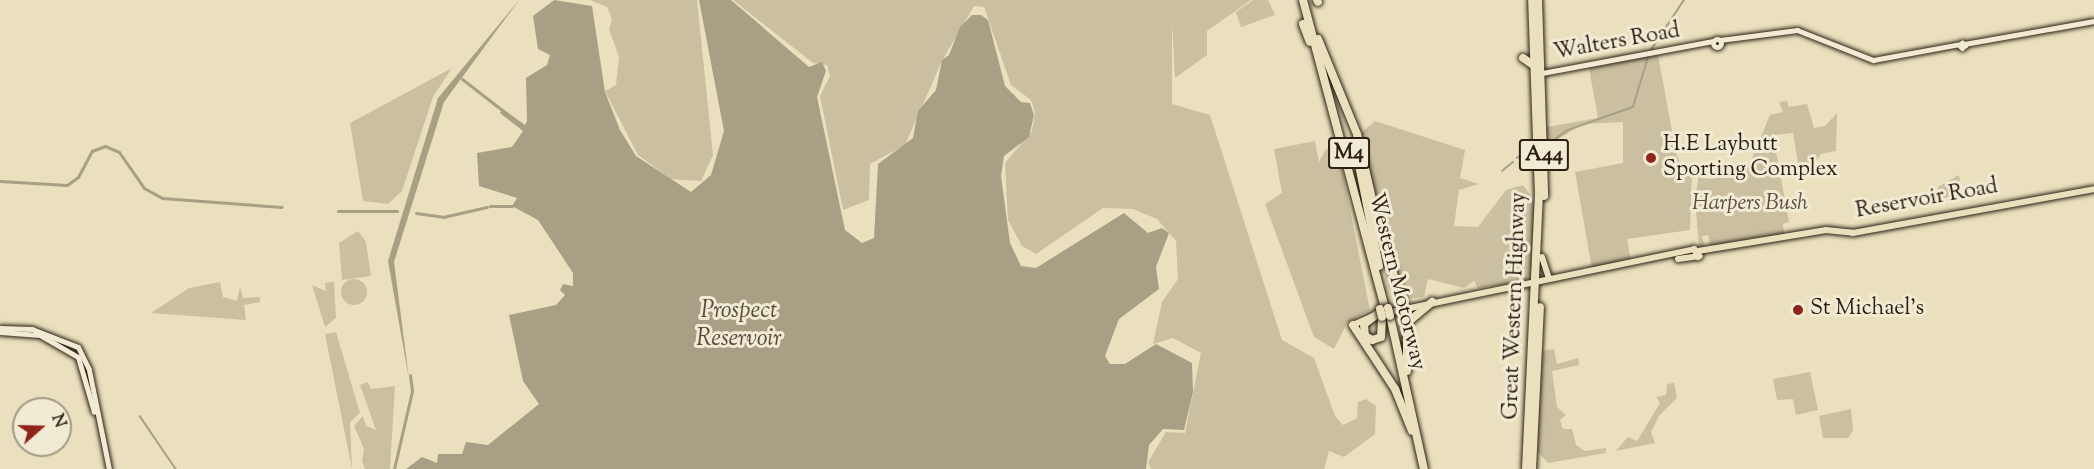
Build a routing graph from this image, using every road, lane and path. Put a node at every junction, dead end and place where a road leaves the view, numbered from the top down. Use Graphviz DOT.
graph roads {
  1 [pos="1303,0"];
  2 [pos="1308,0"];
  3 [pos="1532,0"];
  4 [pos="1538,0"];
  5 [pos="2094,21"];
  6 [pos="1304,24"];
  7 [pos="1317,35"];
  8 [pos="1523,58"];
  9 [pos="1542,73"];
  10 [pos="1326,82"];
  11 [pos="1538,106"];
  12 [pos="1360,170"];
  13 [pos="2094,189"];
  14 [pos="1536,265"];
  15 [pos="1380,277"];
  16 [pos="1536,283"];
  17 [pos="1400,294"];
  18 [pos="1432,302"];
  19 [pos="1405,308"];
  20 [pos="1384,313"];
  21 [pos="1353,328"];
  22 [pos="0,330"];
  23 [pos="1368,339"];
  24 [pos="76,346"];
  25 [pos="70,353"];
  26 [pos="1414,430"];
  27 [pos="108,469"];
  28 [pos="1422,469"];
  29 [pos="1526,469"];
  30 [pos="1532,469"];
  1 -- 10 [label="highway, Western Motorway / M4"];
  2 -- 7 [label="highway, Western Motorway / M4"];
  3 -- 11 [label="highway, Great Western Highway / A44"];
  4 -- 9 [label="highway, Great Western Highway / A44"];
  5 -- 9 [label="main road, Walters Road"];
  6 -- 10 [label="highway"];
  7 -- 15 [label="highway, Western Motorway / M4"];
  7 -- 17 [label="highway"];
  8 -- 11 [label="highway"];
  9 -- 16 [label="highway, Great Western Highway / A44"];
  10 -- 20 [label="highway, Western Motorway / M4"];
  11 -- 14 [label="highway, Great Western Highway / A44"];
  12 -- 15 [label="highway"];
  13 -- 16 [label="main road, Reservoir Road"];
  14 -- 16 [label="highway, Great Western Highway / A44"];
  14 -- 16 [label="main road"];
  15 -- 20 [label="highway, Western Motorway / M4"];
  16 -- 18 [label="main road, Reservoir Road"];
  16 -- 29 [label="highway, Great Western Highway / A44"];
  16 -- 30 [label="highway, Great Western Highway / A44"];
  17 -- 18 [label="highway"];
  17 -- 19 [label="highway"];
  18 -- 19 [label="main road, Reservoir Road"];
  18 -- 26 [label="highway"];
  19 -- 20 [label="main road, Reservoir Road"];
  20 -- 21 [label="main road, Reservoir Road"];
  20 -- 23 [label="highway"];
  20 -- 23 [label="highway"];
  20 -- 26 [label="highway, Western Motorway / M4"];
  21 -- 23 [label="highway"];
  21 -- 26 [label="highway"];
  22 -- 24 [label="main road"];
  22 -- 25 [label="main road"];
  24 -- 25 [label="main road"];
  24 -- 25 [label="main road"];
  24 -- 27 [label="main road"];
  25 -- 27 [label="main road"];
  26 -- 28 [label="highway, Western Motorway / M4"];
}
